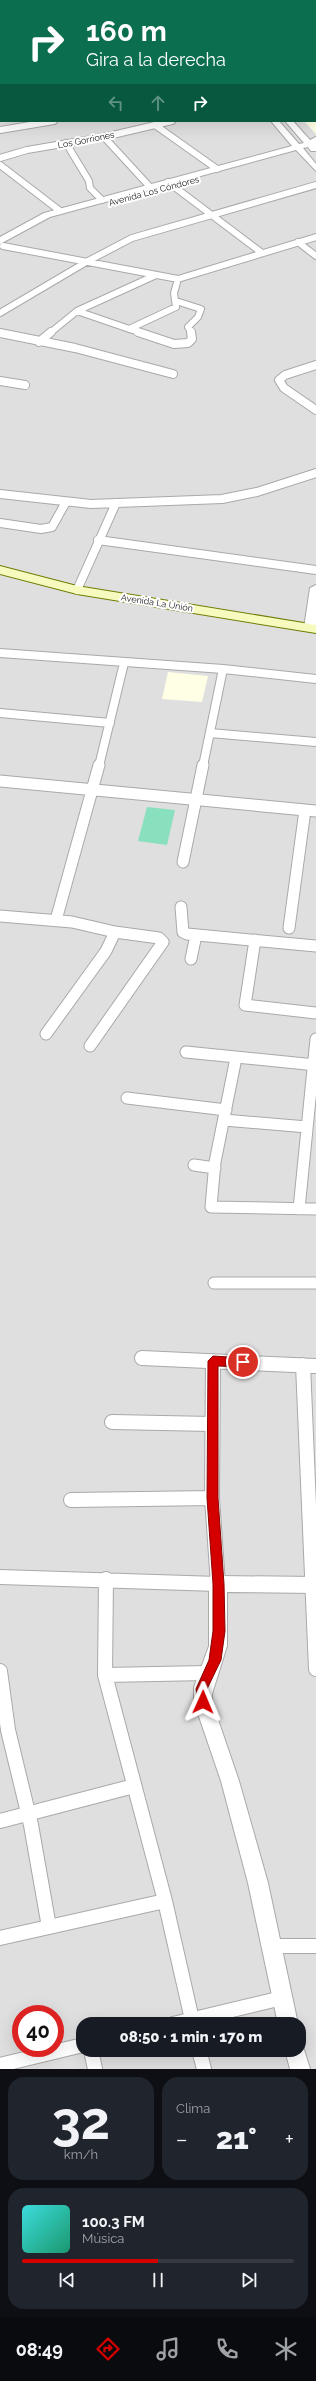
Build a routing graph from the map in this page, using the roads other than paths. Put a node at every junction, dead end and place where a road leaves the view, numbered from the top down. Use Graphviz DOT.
graph roads {
  1 [pos="48,122"];
  2 [pos="168,122"];
  3 [pos="276,122"];
  4 [pos="290,122"];
  5 [pos="155,125"];
  6 [pos="0,130"];
  7 [pos="104,137"];
  8 [pos="66,144"];
  9 [pos="314,146"];
  10 [pos="299,150"];
  11 [pos="0,158"];
  12 [pos="0,165"];
  13 [pos="217,169"];
  14 [pos="316,169"];
  15 [pos="171,184"];
  16 [pos="316,185"];
  17 [pos="150,187"];
  18 [pos="102,200"];
  19 [pos="60,211"];
  20 [pos="212,215"];
  21 [pos="316,237"];
  22 [pos="298,242"];
  23 [pos="1,245"];
  24 [pos="262,253"];
  25 [pos="316,256"];
  26 [pos="88,261"];
  27 [pos="156,275"];
  28 [pos="178,279"];
  29 [pos="176,301"];
  30 [pos="77,311"];
  31 [pos="0,314"];
  32 [pos="129,329"];
  33 [pos="0,332"];
  34 [pos="39,342"];
  35 [pos="316,365"];
  36 [pos="173,374"];
  37 [pos="0,381"];
  38 [pos="25,385"];
  39 [pos="316,410"];
  40 [pos="316,473"];
  41 [pos="0,494"];
  42 [pos="66,502"];
  43 [pos="116,503"];
  44 [pos="0,523"];
  45 [pos="98,540"];
  46 [pos="0,570"];
  47 [pos="316,570"];
  48 [pos="316,588"];
  49 [pos="77,590"];
  50 [pos="313,628"];
  51 [pos="0,653"];
  52 [pos="124,663"];
  53 [pos="223,669"];
  54 [pos="316,679"];
  55 [pos="0,713"];
  56 [pos="110,723"];
  57 [pos="210,733"];
  58 [pos="316,742"];
  59 [pos="0,781"];
  60 [pos="93,789"];
  61 [pos="196,799"];
  62 [pos="305,810"];
  63 [pos="316,810"];
  64 [pos="183,862"];
  65 [pos="180,907"];
  66 [pos="0,916"];
  67 [pos="56,920"];
  68 [pos="288,928"];
  69 [pos="116,932"];
  70 [pos="196,935"];
  71 [pos="255,940"];
  72 [pos="316,946"];
  73 [pos="191,959"];
  74 [pos="316,1013"];
  75 [pos="46,1034"];
  76 [pos="316,1039"];
  77 [pos="90,1046"];
  78 [pos="186,1052"];
  79 [pos="236,1058"];
  80 [pos="315,1065"];
  81 [pos="127,1098"];
  82 [pos="225,1115"];
  83 [pos="307,1126"];
  84 [pos="194,1165"];
  85 [pos="215,1168"];
  86 [pos="299,1209"];
  87 [pos="316,1209"];
  88 [pos="214,1283"];
  89 [pos="316,1283"];
  90 [pos="142,1358"];
  91 [pos="213,1361"];
  92 [pos="310,1366"];
  93 [pos="112,1422"];
  94 [pos="212,1424"];
  95 [pos="212,1498"];
  96 [pos="71,1500"];
  97 [pos="0,1577"];
  98 [pos="106,1579"];
  99 [pos="218,1584"];
  100 [pos="314,1585"];
  101 [pos="316,1668"];
  102 [pos="0,1671"];
  103 [pos="208,1673"];
  104 [pos="105,1675"];
  105 [pos="134,1786"];
  106 [pos="28,1813"];
  107 [pos="0,1820"];
  108 [pos="165,1901"];
  109 [pos="49,1927"];
  110 [pos="0,1938"];
  111 [pos="273,1946"];
  112 [pos="316,1946"];
  113 [pos="282,1998"];
  114 [pos="192,2017"];
  115 [pos="212,2017"];
  116 [pos="286,2017"];
  117 [pos="76,2047"];
  118 [pos="92,2057"];
  119 [pos="201,2057"];
  120 [pos="297,2057"];
  121 [pos="0,2065"];
  122 [pos="95,2069"];
  123 [pos="204,2069"];
  124 [pos="300,2069"];
  1 -- 6 [label="street"];
  2 -- 5 [label="street, Los Gorriones"];
  3 -- 10 [label="street"];
  4 -- 9 [label="street"];
  5 -- 7 [label="street, Los Gorriones"];
  5 -- 13 [label="street"];
  7 -- 8 [label="street, Los Gorriones"];
  7 -- 17 [label="street"];
  8 -- 11 [label="street, Los Gorriones"];
  8 -- 18 [label="street"];
  9 -- 10 [label="street, Avenida Los Cóndores"];
  10 -- 13 [label="street, Avenida Los Cóndores"];
  10 -- 14 [label="street"];
  10 -- 15 [label="street, Avenida Los Cóndores"];
  12 -- 19 [label="street"];
  13 -- 15 [label="street, Avenida Los Cóndores"];
  15 -- 17 [label="street, Avenida Los Cóndores"];
  15 -- 20 [label="street"];
  15 -- 23 [label="street, Avenida Los Cóndores"];
  16 -- 20 [label="street"];
  17 -- 18 [label="street, Avenida Los Cóndores"];
  18 -- 19 [label="street, Avenida Los Cóndores"];
  19 -- 23 [label="street, Avenida Los Cóndores"];
  20 -- 24 [label="street"];
  20 -- 26 [label="street"];
  21 -- 22 [label="street"];
  22 -- 24 [label="street"];
  22 -- 25 [label="street"];
  23 -- 26 [label="street"];
  24 -- 28 [label="street"];
  26 -- 27 [label="street"];
  26 -- 31 [label="street"];
  27 -- 28 [label="street"];
  27 -- 30 [label="street"];
  28 -- 29 [label="street"];
  29 -- 32 [label="street"];
  29 -- 32 [label="street"];
  30 -- 32 [label="street"];
  30 -- 34 [label="street"];
  33 -- 34 [label="street"];
  34 -- 36 [label="street"];
  35 -- 39 [label="street"];
  37 -- 38 [label="street"];
  40 -- 43 [label="street"];
  41 -- 42 [label="street"];
  42 -- 43 [label="street"];
  42 -- 44 [label="street"];
  43 -- 45 [label="street"];
  45 -- 47 [label="street"];
  45 -- 49 [label="street"];
  46 -- 49 [label="main road, Avenida La Unión"];
  48 -- 50 [label="street"];
  49 -- 50 [label="main road, Avenida La Unión"];
  51 -- 52 [label="street"];
  52 -- 53 [label="street"];
  52 -- 56 [label="street"];
  53 -- 54 [label="street"];
  53 -- 57 [label="street"];
  55 -- 56 [label="street"];
  56 -- 60 [label="street"];
  57 -- 58 [label="street"];
  57 -- 61 [label="street"];
  59 -- 60 [label="street"];
  60 -- 61 [label="street"];
  60 -- 67 [label="street"];
  61 -- 62 [label="street"];
  61 -- 64 [label="street"];
  62 -- 63 [label="street"];
  62 -- 68 [label="street"];
  65 -- 70 [label="street"];
  66 -- 67 [label="street"];
  67 -- 69 [label="street"];
  69 -- 75 [label="street"];
  69 -- 77 [label="street"];
  70 -- 71 [label="street"];
  70 -- 73 [label="street"];
  71 -- 72 [label="street"];
  71 -- 74 [label="street"];
  76 -- 80 [label="street"];
  78 -- 79 [label="street"];
  79 -- 80 [label="street"];
  79 -- 82 [label="street"];
  80 -- 83 [label="street"];
  81 -- 82 [label="street"];
  82 -- 83 [label="street"];
  82 -- 85 [label="street"];
  83 -- 86 [label="street"];
  84 -- 85 [label="street"];
  85 -- 86 [label="street"];
  86 -- 87 [label="street"];
  88 -- 89 [label="street"];
  90 -- 91 [label="street"];
  91 -- 92 [label="street"];
  91 -- 94 [label="street"];
  92 -- 100 [label="street"];
  93 -- 94 [label="street"];
  94 -- 95 [label="street"];
  95 -- 96 [label="street"];
  95 -- 99 [label="street"];
  97 -- 98 [label="street"];
  98 -- 99 [label="street"];
  98 -- 104 [label="street"];
  99 -- 100 [label="street"];
  99 -- 103 [label="street"];
  100 -- 101 [label="street"];
  102 -- 106 [label="street"];
  103 -- 104 [label="street"];
  103 -- 111 [label="street"];
  104 -- 105 [label="street"];
  105 -- 106 [label="street"];
  105 -- 108 [label="street"];
  106 -- 107 [label="street"];
  106 -- 109 [label="street"];
  108 -- 109 [label="street"];
  108 -- 114 [label="street"];
  109 -- 110 [label="street"];
  111 -- 112 [label="street"];
  111 -- 113 [label="street"];
  113 -- 115 [label="street"];
  113 -- 116 [label="street"];
  117 -- 121 [label="street"];
  118 -- 122 [label="street"];
  119 -- 123 [label="street"];
  120 -- 124 [label="street"];
}
